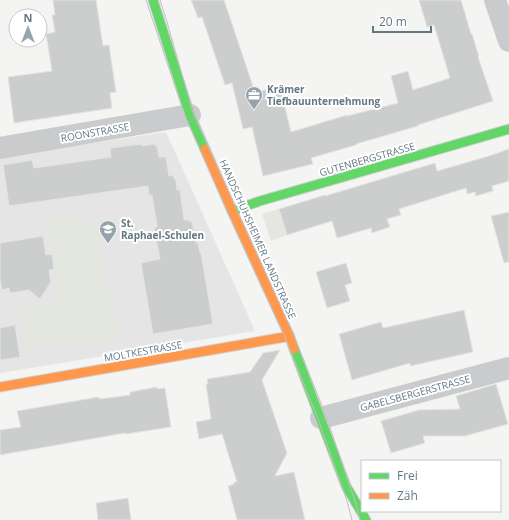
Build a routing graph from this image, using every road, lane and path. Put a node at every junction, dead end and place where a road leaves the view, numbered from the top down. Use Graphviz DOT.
graph roads {
  1 [pos="153,0"];
  2 [pos="495,0"];
  3 [pos="509,41"];
  4 [pos="190,115"];
  5 [pos="509,129"];
  6 [pos="0,148"];
  7 [pos="232,211"];
  8 [pos="289,335"];
  9 [pos="509,368"];
  10 [pos="0,387"];
  11 [pos="321,418"];
  12 [pos="346,486"];
  13 [pos="347,507"];
  14 [pos="361,512"];
  1 -- 4 [label="main road, HANDSCHUHSHEIMER LANDSTRASSE"];
  2 -- 3 [label="street"];
  4 -- 6 [label="street, ROONSTRASSE"];
  4 -- 7 [label="main road, HANDSCHUHSHEIMER LANDSTRASSE"];
  5 -- 7 [label="main road, GUTENBERGSTRASSE"];
  7 -- 8 [label="main road, HANDSCHUHSHEIMER LANDSTRASSE"];
  8 -- 10 [label="main road, MOLTKESTRASSE"];
  8 -- 11 [label="main road, HANDSCHUHSHEIMER LANDSTRASSE"];
  9 -- 11 [label="street, GABELSBERGERSTRASSE"];
  11 -- 12 [label="main road, HANDSCHUHSHEIMER LANDSTRASSE"];
  12 -- 13 [label="main road, HANDSCHUHSHEIMER LANDSTRASSE"];
  12 -- 14 [label="main road, HANDSCHUHSHEIMER LANDSTRASSE"];
}
